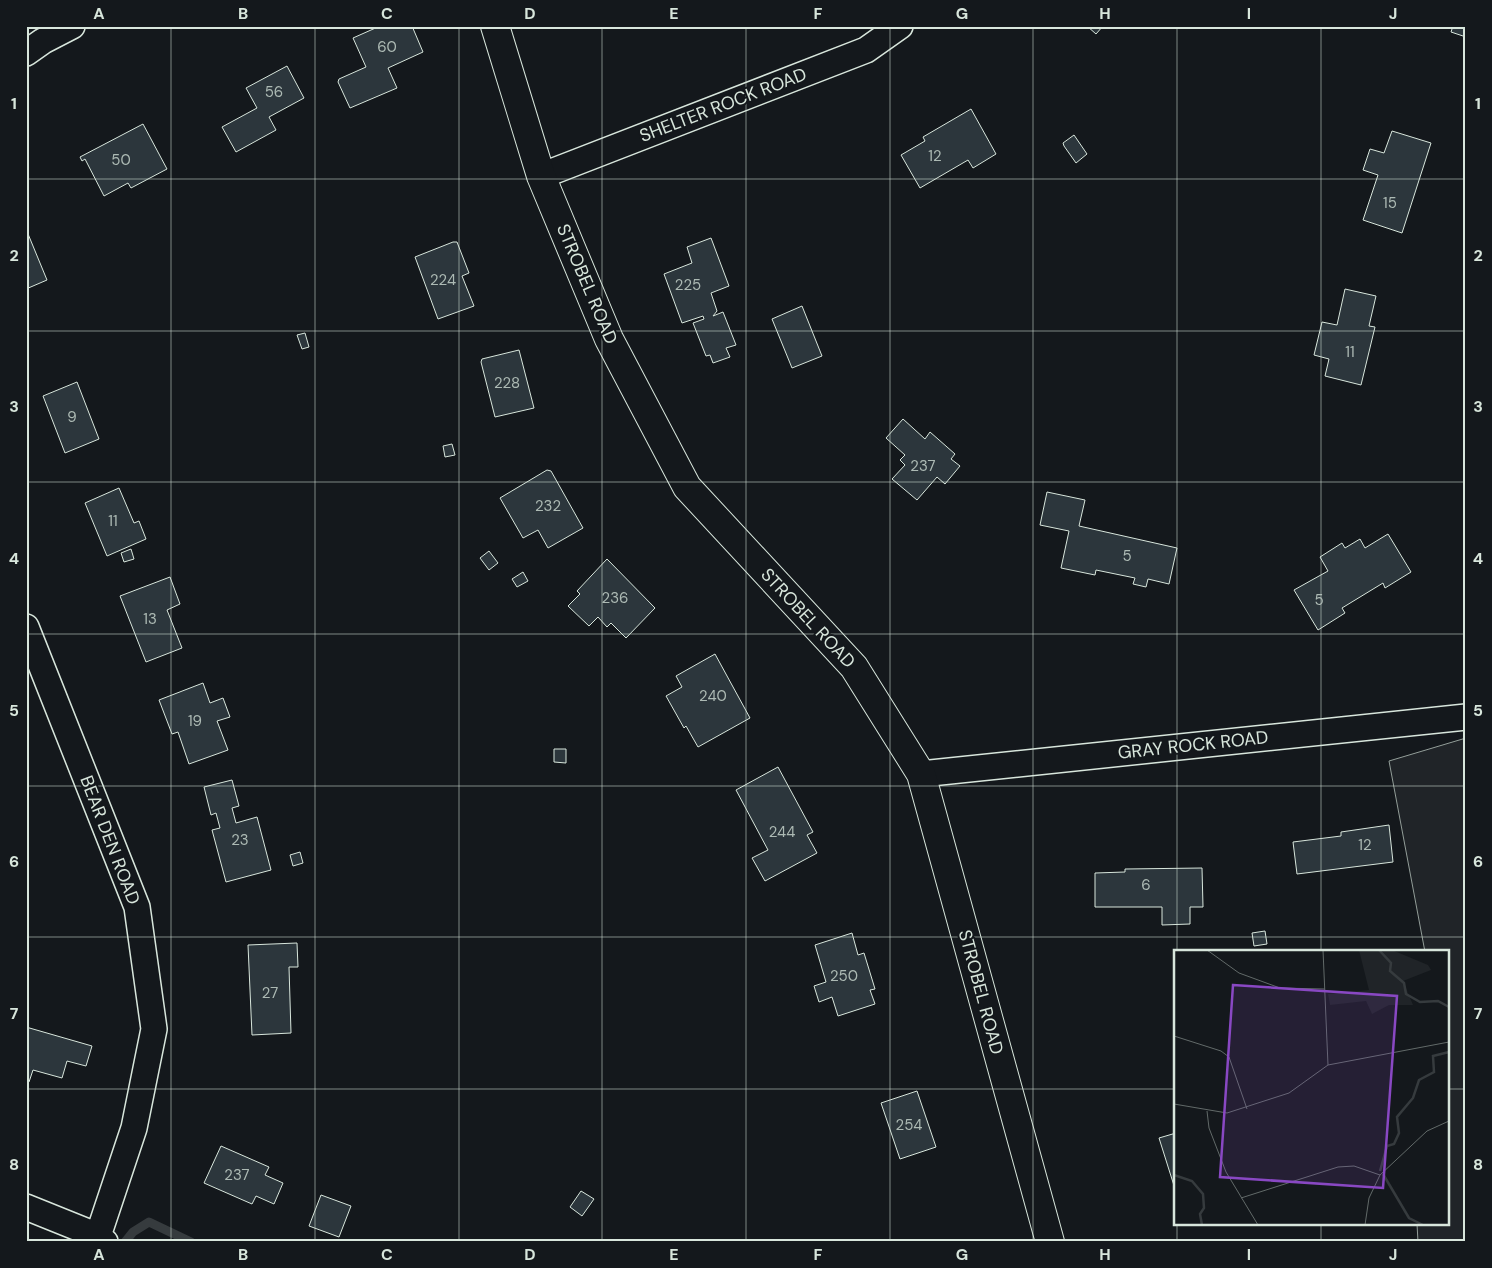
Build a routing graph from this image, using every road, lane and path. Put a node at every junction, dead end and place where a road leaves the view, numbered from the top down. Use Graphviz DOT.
graph roads {
  1 [pos="72,26"];
  2 [pos="496,26"];
  3 [pos="900,26"];
  4 [pos="26,54"];
  5 [pos="541,176"];
  6 [pos="26,627"];
  7 [pos="1466,717"];
  8 [pos="921,774"];
  9 [pos="26,1206"];
  10 [pos="102,1239"];
  11 [pos="1050,1242"];
  1 -- 4 [label="street"];
  2 -- 5 [label="street, STROBEL ROAD"];
  3 -- 5 [label="street, SHELTER ROCK ROAD"];
  5 -- 8 [label="street, STROBEL ROAD"];
  6 -- 10 [label="street, BEAR DEN ROAD"];
  7 -- 8 [label="street, GRAY ROCK ROAD"];
  8 -- 11 [label="street, STROBEL ROAD"];
  9 -- 10 [label="street"];
}
